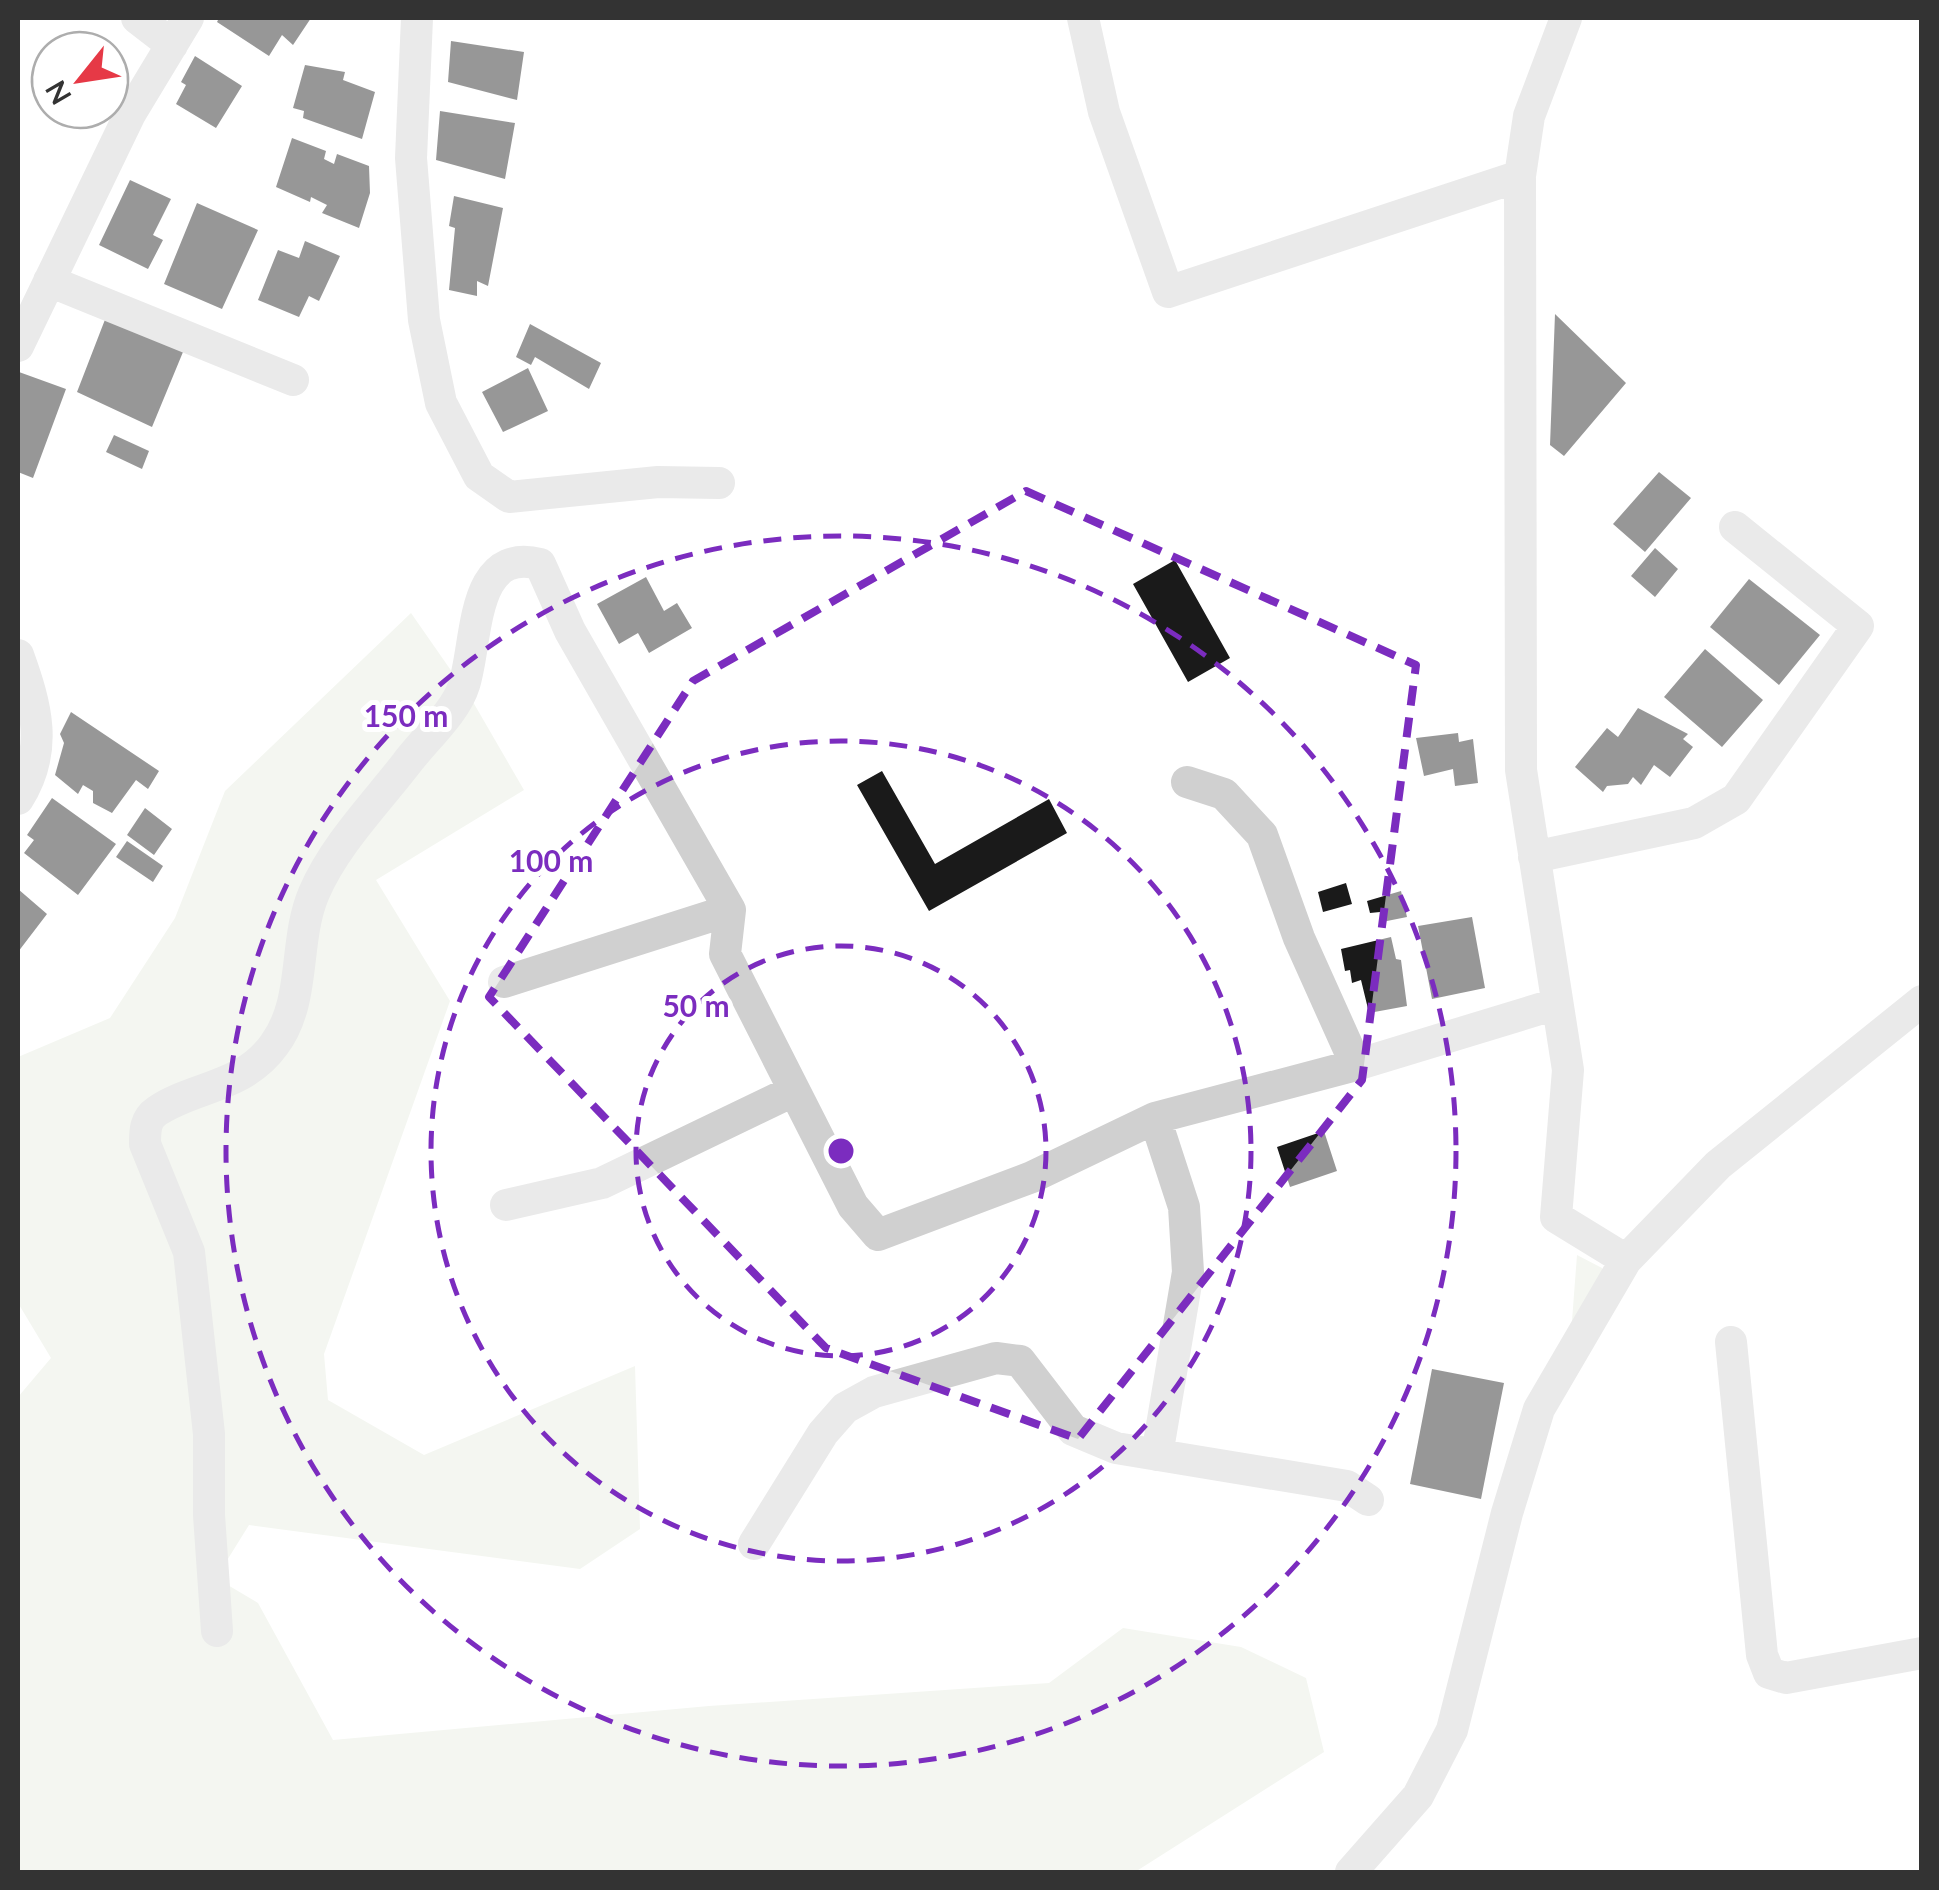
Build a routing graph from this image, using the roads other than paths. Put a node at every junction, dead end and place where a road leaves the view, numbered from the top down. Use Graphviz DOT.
graph roads {
  1 [pos="137,18"];
  2 [pos="417,18"];
  3 [pos="1083,18"];
  4 [pos="1566,18"];
  5 [pos="180,31"];
  6 [pos="1520,176"];
  7 [pos="49,281"];
  8 [pos="18,346"];
  9 [pos="293,380"];
  10 [pos="719,482"];
  11 [pos="1735,527"];
  12 [pos="18,655"];
  13 [pos="1187,782"];
  14 [pos="18,799"];
  15 [pos="1534,857"];
  16 [pos="730,910"];
  17 [pos="504,982"];
  18 [pos="1922,1001"];
  19 [pos="1556,1004"];
  20 [pos="1356,1066"];
  21 [pos="792,1090"];
  22 [pos="1155,1118"];
  23 [pos="506,1204"];
  24 [pos="1626,1260"];
  25 [pos="1731,1342"];
  26 [pos="1157,1454"];
  27 [pos="1368,1500"];
  28 [pos="754,1544"];
  29 [pos="217,1632"];
  30 [pos="1922,1653"];
  31 [pos="1367,1867"];
  1 -- 5 [label="street"];
  2 -- 10 [label="street"];
  3 -- 6 [label="street"];
  4 -- 6 [label="street"];
  5 -- 7 [label="street"];
  6 -- 15 [label="street"];
  7 -- 8 [label="street"];
  7 -- 9 [label="street"];
  11 -- 15 [label="street"];
  12 -- 14 [label="street"];
  13 -- 20 [label="street"];
  15 -- 19 [label="street"];
  16 -- 17 [label="street"];
  16 -- 21 [label="street"];
  16 -- 29 [label="street"];
  18 -- 24 [label="street"];
  19 -- 20 [label="street"];
  19 -- 24 [label="street"];
  20 -- 22 [label="street"];
  21 -- 22 [label="street"];
  21 -- 23 [label="street"];
  22 -- 26 [label="street"];
  24 -- 31 [label="street"];
  25 -- 30 [label="street"];
  26 -- 27 [label="street"];
  26 -- 28 [label="street"];
}
